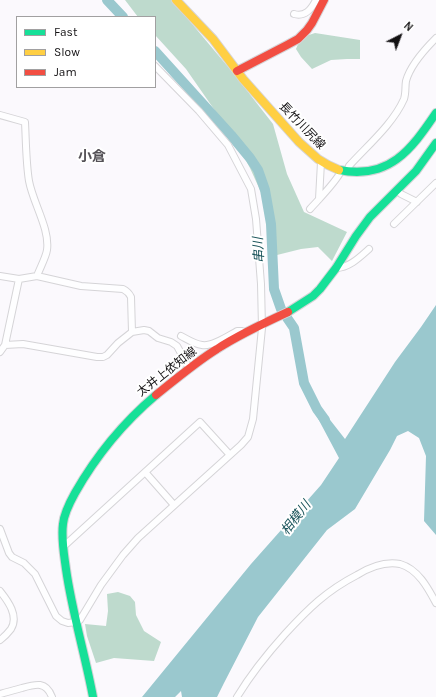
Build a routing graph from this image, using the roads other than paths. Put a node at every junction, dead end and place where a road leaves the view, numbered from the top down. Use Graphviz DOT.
graph roads {
  1 [pos="176,0"];
  2 [pos="316,0"];
  3 [pos="324,0"];
  4 [pos="294,14"];
  5 [pos="436,38"];
  6 [pos="156,67"];
  7 [pos="237,71"];
  8 [pos="436,113"];
  9 [pos="0,115"];
  10 [pos="436,143"];
  11 [pos="321,162"];
  12 [pos="344,171"];
  13 [pos="436,183"];
  14 [pos="397,190"];
  15 [pos="319,199"];
  16 [pos="417,202"];
  17 [pos="310,209"];
  18 [pos="394,224"];
  19 [pos="369,249"];
  20 [pos="336,268"];
  21 [pos="0,276"];
  22 [pos="37,276"];
  23 [pos="19,279"];
  24 [pos="263,323"];
  25 [pos="132,332"];
  26 [pos="245,333"];
  27 [pos="181,336"];
  28 [pos="3,342"];
  29 [pos="0,352"];
  30 [pos="189,368"];
  31 [pos="230,455"];
  32 [pos="145,472"];
  33 [pos="174,505"];
  34 [pos="0,529"];
  35 [pos="63,547"];
  36 [pos="0,591"];
  37 [pos="436,603"];
  38 [pos="76,622"];
  39 [pos="0,640"];
  40 [pos="0,694"];
  41 [pos="52,697"];
  42 [pos="93,697"];
  43 [pos="237,697"];
  1 -- 7 [label="main road, 長竹川尻線"];
  2 -- 4 [label="street"];
  3 -- 7 [label="main road"];
  5 -- 12 [label="street"];
  6 -- 24 [label="street"];
  7 -- 11 [label="main road, 長竹川尻線"];
  8 -- 12 [label="main road, 長竹川尻線"];
  9 -- 22 [label="street"];
  10 -- 14 [label="main road, 太井上依知線"];
  11 -- 12 [label="main road, 長竹川尻線"];
  11 -- 15 [label="street"];
  12 -- 15 [label="street"];
  13 -- 16 [label="street"];
  14 -- 16 [label="street"];
  14 -- 20 [label="main road, 太井上依知線"];
  15 -- 17 [label="street"];
  16 -- 18 [label="street"];
  19 -- 20 [label="street"];
  20 -- 24 [label="main road, 太井上依知線"];
  21 -- 23 [label="street"];
  22 -- 23 [label="street"];
  22 -- 25 [label="street"];
  23 -- 28 [label="street"];
  24 -- 26 [label="main road, 太井上依知線"];
  24 -- 31 [label="street"];
  25 -- 28 [label="street"];
  25 -- 30 [label="street"];
  26 -- 27 [label="street"];
  26 -- 30 [label="main road, 太井上依知線"];
  28 -- 29 [label="street"];
  30 -- 35 [label="main road, 太井上依知線"];
  31 -- 32 [label="street"];
  31 -- 33 [label="street"];
  32 -- 33 [label="street"];
  32 -- 35 [label="street"];
  33 -- 38 [label="street"];
  34 -- 38 [label="street"];
  35 -- 38 [label="main road, 太井上依知線"];
  36 -- 39 [label="street"];
  37 -- 43 [label="street"];
  38 -- 42 [label="main road, 太井上依知線"];
  40 -- 41 [label="street"];
}
